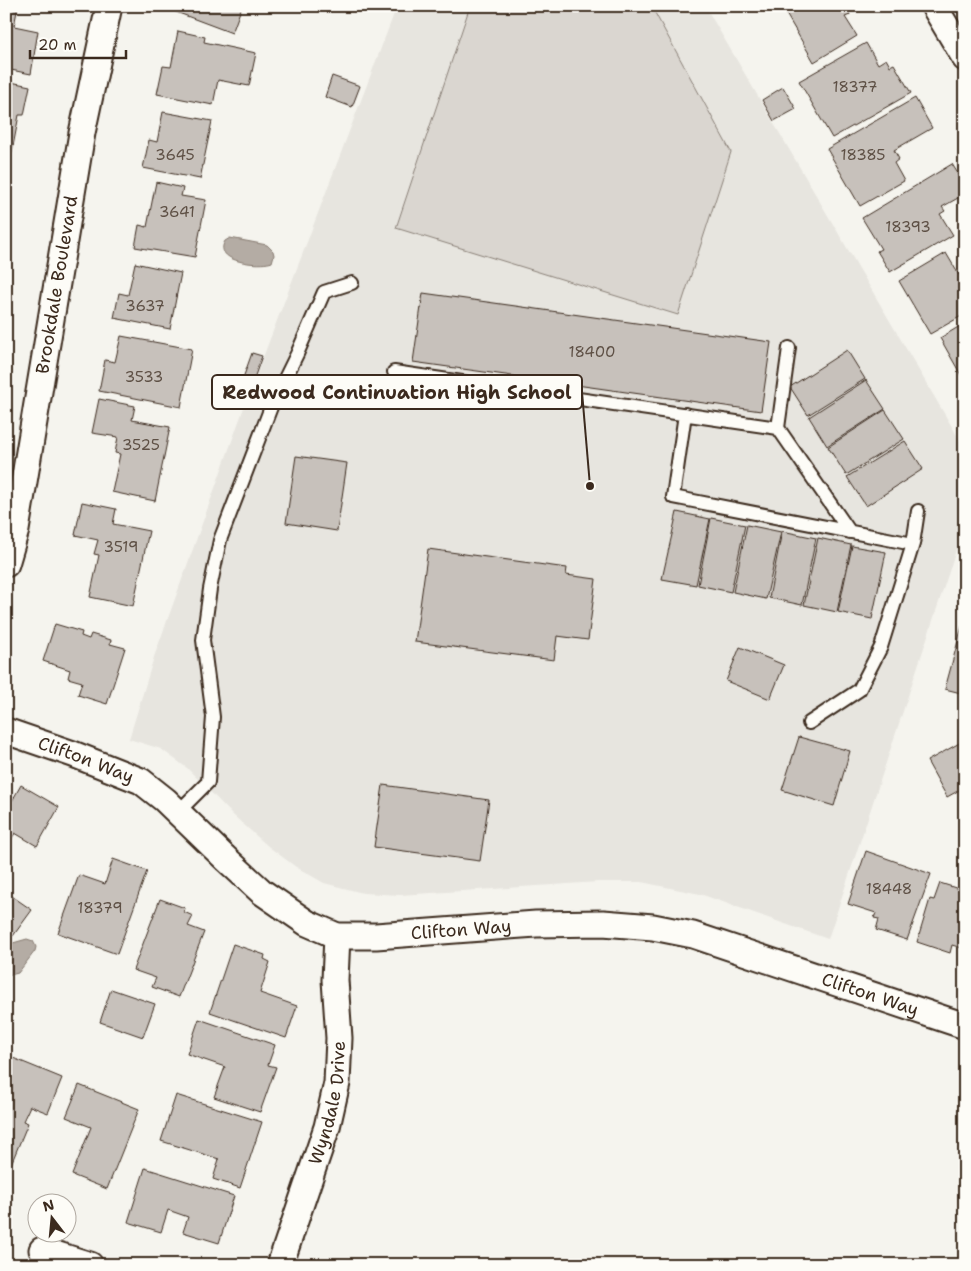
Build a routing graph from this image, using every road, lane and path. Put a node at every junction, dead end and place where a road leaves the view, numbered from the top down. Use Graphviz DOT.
graph roads {
  1 [pos="109,6"];
  2 [pos="934,6"];
  3 [pos="965,58"];
  4 [pos="352,283"];
  5 [pos="789,348"];
  6 [pos="394,372"];
  7 [pos="685,414"];
  8 [pos="778,428"];
  9 [pos="918,511"];
  10 [pos="850,532"];
  11 [pos="912,544"];
  12 [pos="6,564"];
  13 [pos="809,723"];
  14 [pos="6,731"];
  15 [pos="178,812"];
  16 [pos="337,936"];
  17 [pos="965,1026"];
  18 [pos="42,1250"];
  19 [pos="90,1265"];
  20 [pos="280,1265"];
  1 -- 12 [label="street, Brookdale Boulevard"];
  2 -- 3 [label="street"];
  4 -- 15 [label="lane"];
  5 -- 8 [label="lane"];
  6 -- 7 [label="lane"];
  7 -- 8 [label="lane"];
  7 -- 10 [label="lane"];
  8 -- 10 [label="lane"];
  9 -- 11 [label="lane"];
  10 -- 11 [label="lane"];
  11 -- 13 [label="lane"];
  14 -- 15 [label="street, Clifton Way"];
  15 -- 16 [label="street, Clifton Way"];
  16 -- 17 [label="street, Clifton Way"];
  16 -- 20 [label="street, Wyndale Drive"];
  18 -- 19 [label="street"];
}
